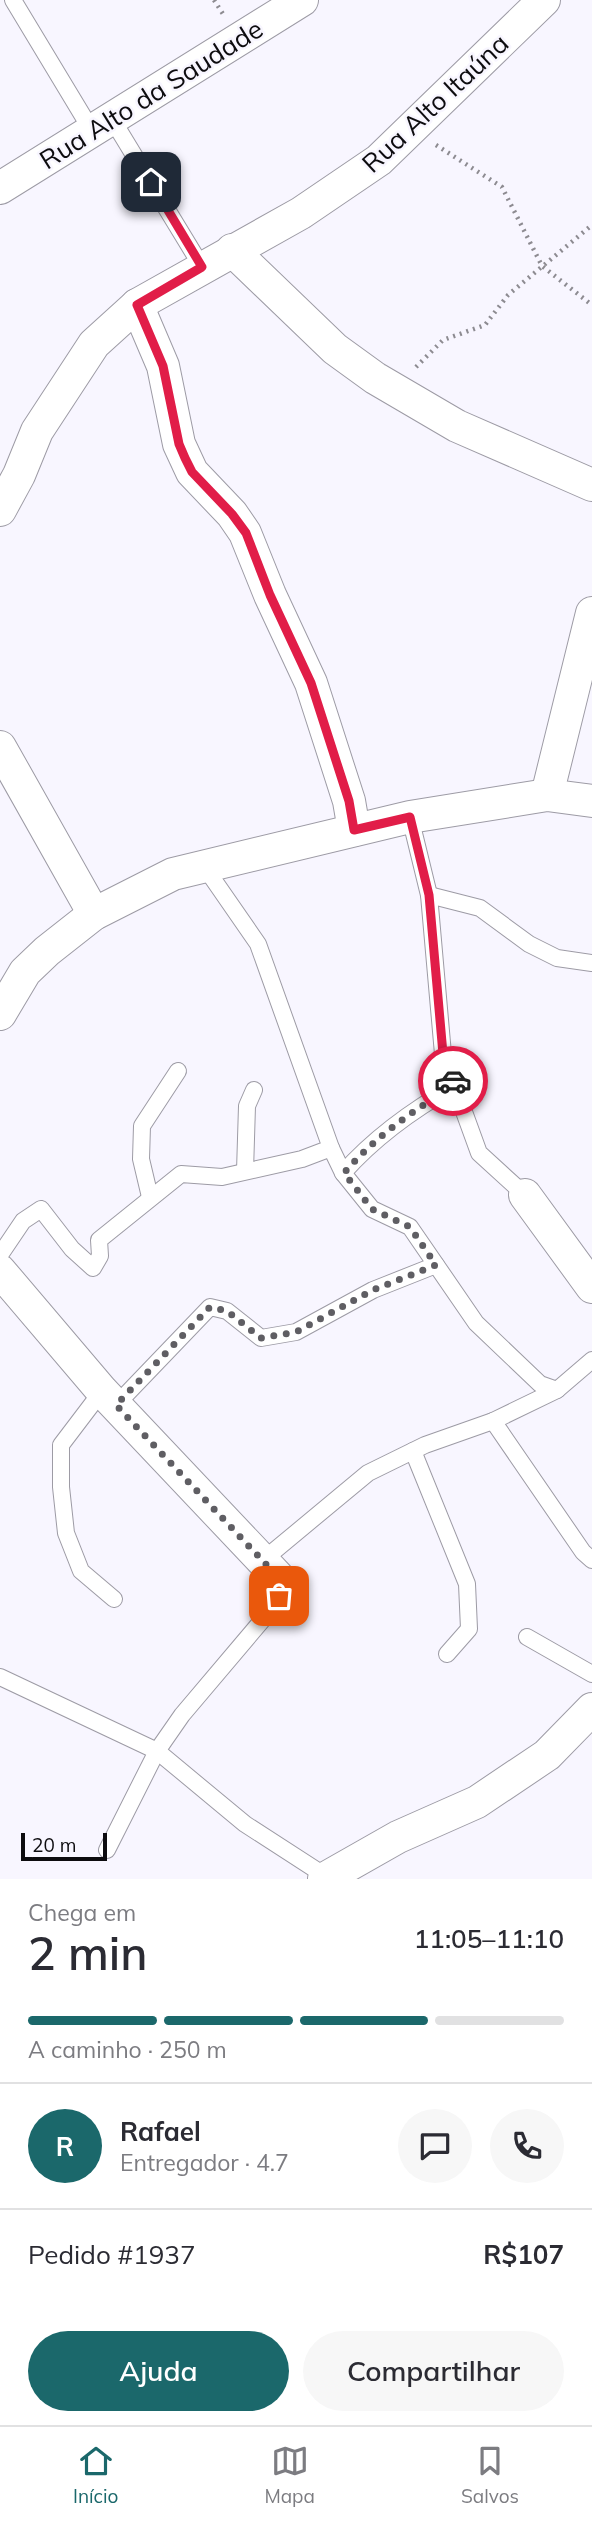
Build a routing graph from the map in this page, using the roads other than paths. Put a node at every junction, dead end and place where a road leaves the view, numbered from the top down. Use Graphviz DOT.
graph roads {
  1 [pos="13,0"];
  2 [pos="302,0"];
  3 [pos="544,0"];
  4 [pos="102,125"];
  5 [pos="0,188"];
  6 [pos="232,250"];
  7 [pos="202,267"];
  8 [pos="137,305"];
  9 [pos="592,485"];
  10 [pos="0,510"];
  11 [pos="592,613"];
  12 [pos="0,747"];
  13 [pos="547,795"];
  14 [pos="592,801"];
  15 [pos="410,817"];
  16 [pos="354,830"];
  17 [pos="204,866"];
  18 [pos="429,895"];
  19 [pos="94,915"];
  20 [pos="592,963"];
  21 [pos="0,1014"];
  22 [pos="178,1071"];
  23 [pos="455,1086"];
  24 [pos="254,1090"];
  25 [pos="331,1148"];
  26 [pos="246,1171"];
  27 [pos="344,1173"];
  28 [pos="525,1195"];
  29 [pos="150,1197"];
  30 [pos="0,1255"];
  31 [pos="436,1265"];
  32 [pos="0,1271"];
  33 [pos="592,1287"];
  34 [pos="592,1360"];
  35 [pos="557,1390"];
  36 [pos="109,1398"];
  37 [pos="492,1420"];
  38 [pos="413,1451"];
  39 [pos="592,1560"];
  40 [pos="270,1569"];
  41 [pos="114,1599"];
  42 [pos="527,1637"];
  43 [pos="447,1654"];
  44 [pos="592,1674"];
  45 [pos="0,1677"];
  46 [pos="592,1709"];
  47 [pos="157,1751"];
  48 [pos="107,1850"];
  49 [pos="326,1878"];
  1 -- 4 [label="lane"];
  2 -- 4 [label="street, Rua Alto da Saudade"];
  3 -- 6 [label="street, Rua Alto Itaúna"];
  4 -- 5 [label="street, Rua Alto da Saudade"];
  4 -- 7 [label="lane"];
  6 -- 7 [label="street, Rua Alto Itaúna"];
  6 -- 9 [label="street"];
  7 -- 8 [label="street, Rua Alto Itaúna"];
  8 -- 10 [label="street, Rua Alto Itaúna"];
  8 -- 16 [label="street"];
  11 -- 13 [label="street"];
  12 -- 19 [label="street"];
  13 -- 14 [label="street"];
  13 -- 15 [label="street"];
  15 -- 16 [label="street"];
  15 -- 18 [label="lane"];
  16 -- 17 [label="street"];
  17 -- 19 [label="street"];
  17 -- 25 [label="lane"];
  18 -- 20 [label="lane"];
  18 -- 23 [label="lane"];
  19 -- 21 [label="street"];
  22 -- 29 [label="lane"];
  23 -- 27 [label="lane"];
  23 -- 28 [label="lane"];
  24 -- 26 [label="lane"];
  25 -- 26 [label="lane"];
  25 -- 27 [label="lane"];
  26 -- 29 [label="lane"];
  27 -- 31 [label="lane"];
  28 -- 33 [label="street"];
  29 -- 30 [label="lane"];
  31 -- 35 [label="lane"];
  31 -- 36 [label="lane"];
  32 -- 36 [label="street"];
  34 -- 35 [label="lane"];
  35 -- 37 [label="lane"];
  36 -- 40 [label="street"];
  36 -- 41 [label="lane"];
  37 -- 38 [label="lane"];
  37 -- 39 [label="lane"];
  38 -- 40 [label="lane"];
  38 -- 43 [label="lane"];
  40 -- 47 [label="lane"];
  42 -- 44 [label="lane"];
  45 -- 47 [label="lane"];
  46 -- 49 [label="street"];
  47 -- 48 [label="lane"];
  47 -- 49 [label="lane"];
}
